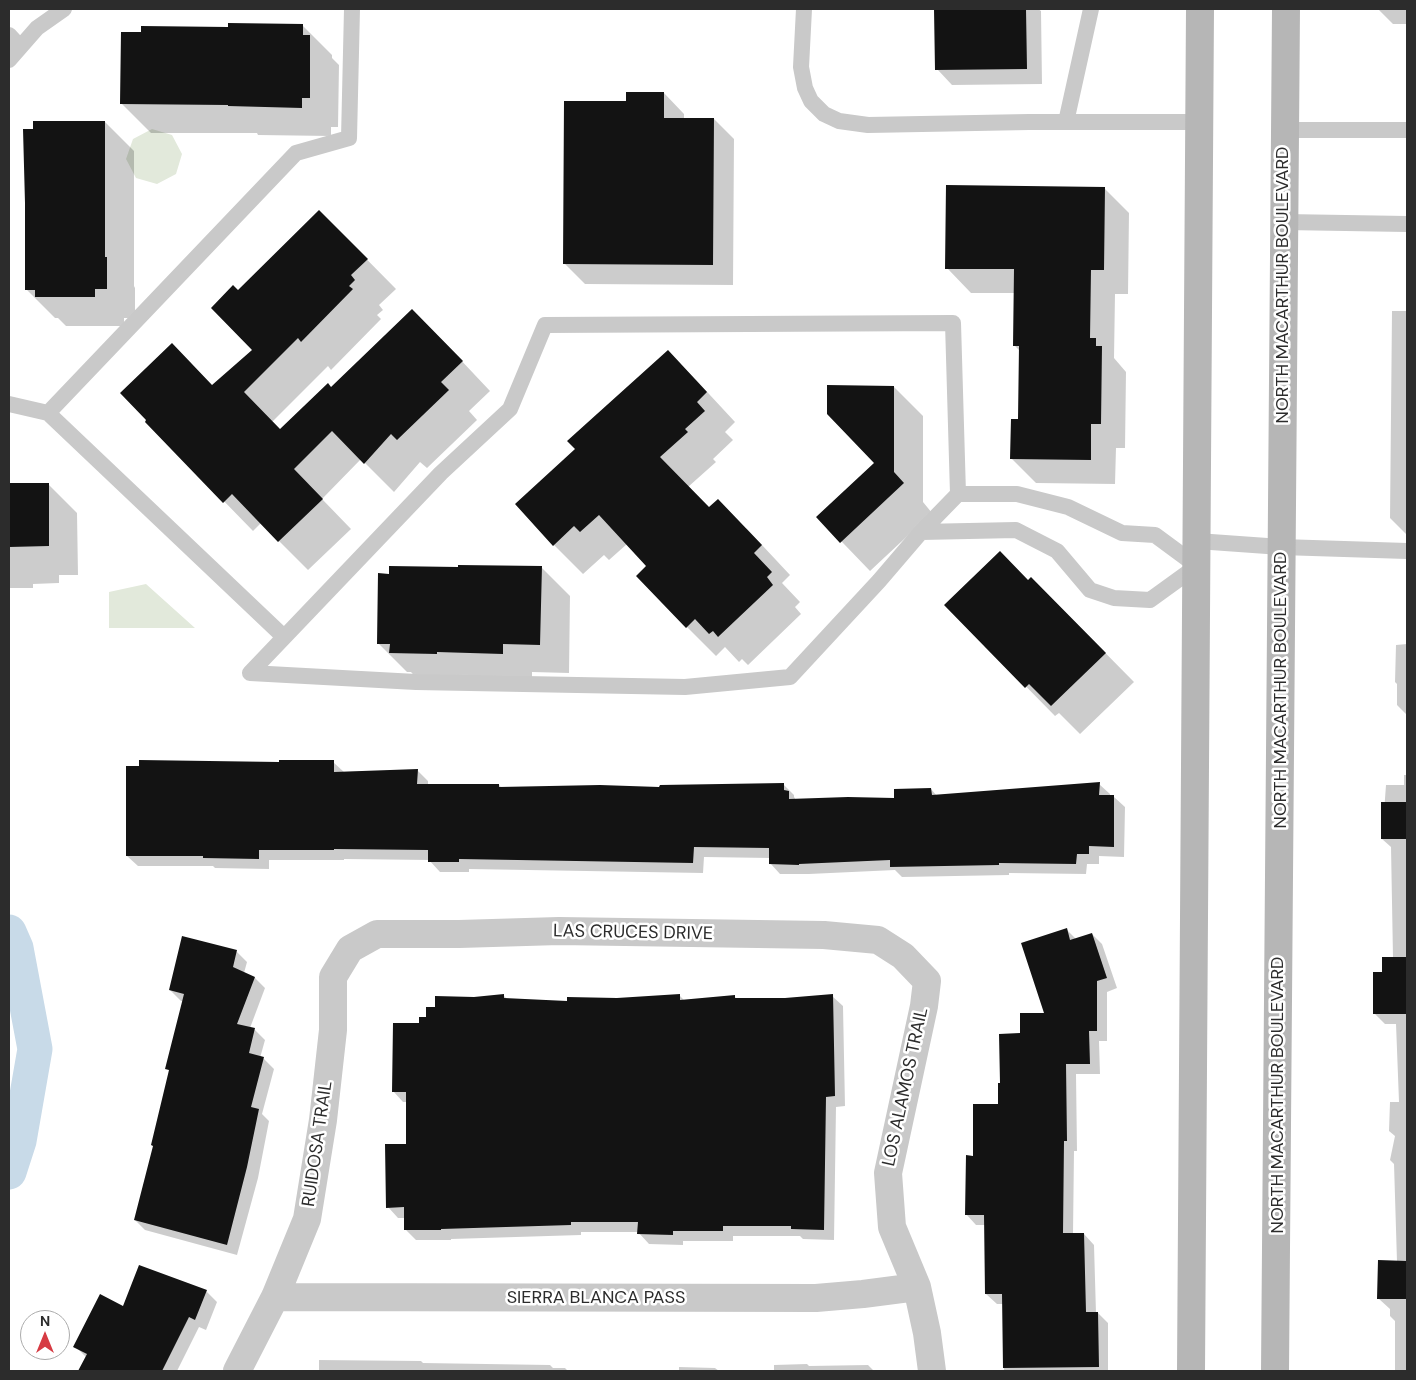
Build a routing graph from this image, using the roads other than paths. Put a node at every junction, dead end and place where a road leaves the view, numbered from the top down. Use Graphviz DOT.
graph roads {
  1 [pos="64,9"];
  2 [pos="352,9"];
  3 [pos="804,9"];
  4 [pos="1092,9"];
  5 [pos="1200,9"];
  6 [pos="1286,9"];
  7 [pos="12,47"];
  8 [pos="1066,122"];
  9 [pos="1200,122"];
  10 [pos="1285,130"];
  11 [pos="1407,130"];
  12 [pos="1284,222"];
  13 [pos="1407,224"];
  14 [pos="9,404"];
  15 [pos="48,413"];
  16 [pos="958,494"];
  17 [pos="921,532"];
  18 [pos="1281,547"];
  19 [pos="1407,551"];
  20 [pos="1197,553"];
  21 [pos="284,637"];
  22 [pos="388,934"];
  23 [pos="878,940"];
  24 [pos="917,1287"];
  25 [pos="275,1297"];
  26 [pos="237,1371"];
  27 [pos="932,1371"];
  28 [pos="1191,1371"];
  29 [pos="1275,1371"];
  1 -- 7 [label="lane"];
  2 -- 15 [label="lane"];
  3 -- 8 [label="lane"];
  4 -- 8 [label="lane"];
  5 -- 9 [label="main road"];
  6 -- 10 [label="main road, NORTH MACARTHUR BOULEVARD"];
  8 -- 9 [label="lane"];
  9 -- 20 [label="main road"];
  10 -- 11 [label="lane"];
  10 -- 12 [label="main road, NORTH MACARTHUR BOULEVARD"];
  12 -- 13 [label="lane"];
  12 -- 18 [label="main road, NORTH MACARTHUR BOULEVARD"];
  14 -- 15 [label="lane"];
  15 -- 21 [label="lane"];
  16 -- 17 [label="lane"];
  16 -- 20 [label="lane"];
  16 -- 21 [label="lane"];
  17 -- 20 [label="lane"];
  17 -- 21 [label="lane"];
  18 -- 19 [label="lane"];
  18 -- 20 [label="lane"];
  18 -- 29 [label="main road, NORTH MACARTHUR BOULEVARD"];
  20 -- 28 [label="main road"];
  22 -- 23 [label="street, LAS CRUCES DRIVE"];
  22 -- 25 [label="street, RUIDOSA TRAIL"];
  23 -- 24 [label="street, LOS ALAMOS TRAIL"];
  24 -- 25 [label="street, SIERRA BLANCA PASS"];
  24 -- 27 [label="street, LOS ALAMOS TRAIL"];
  25 -- 26 [label="street, RUIDOSA TRAIL"];
}
